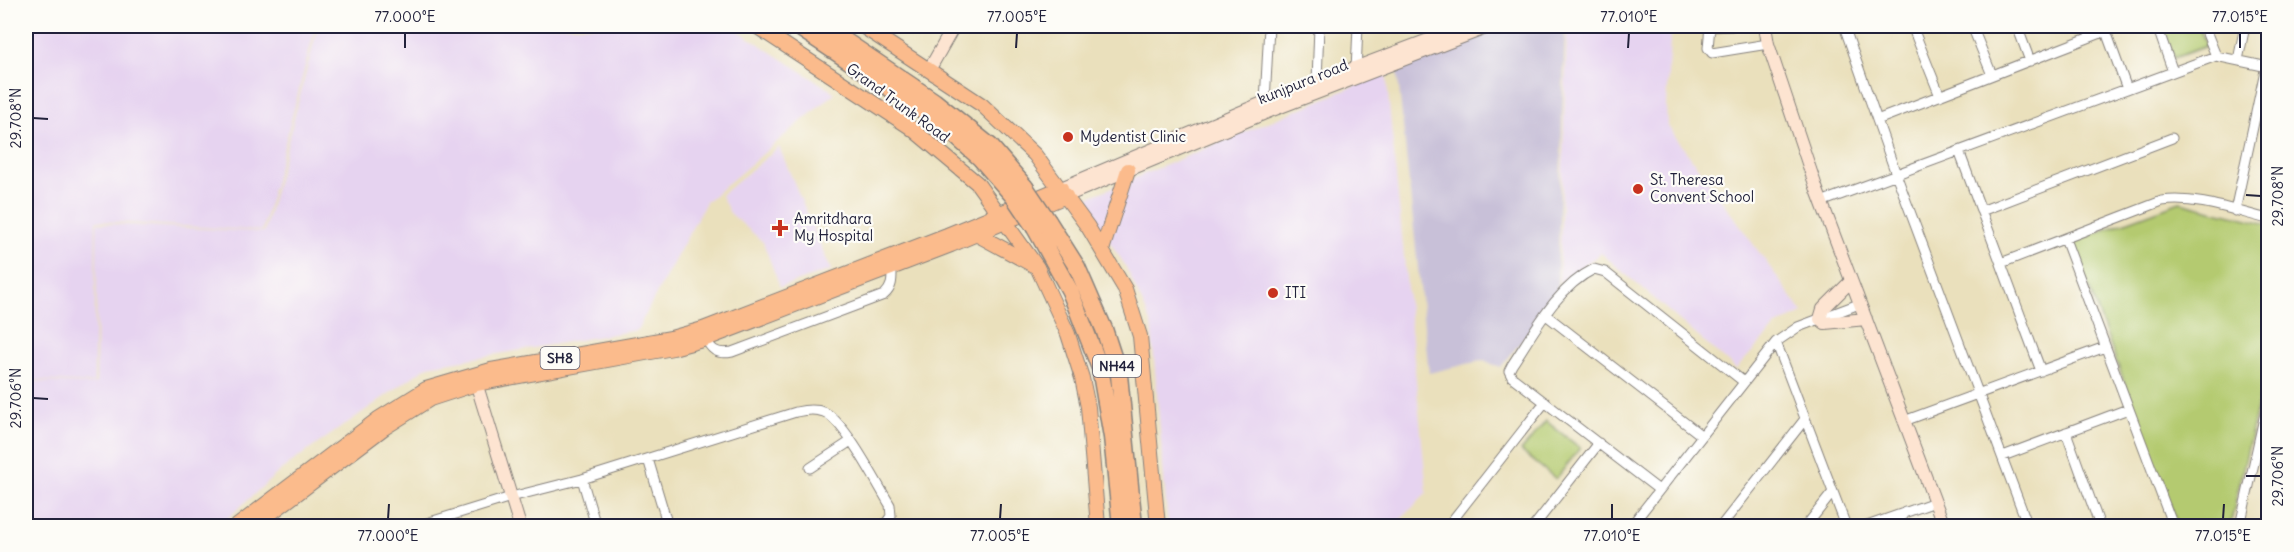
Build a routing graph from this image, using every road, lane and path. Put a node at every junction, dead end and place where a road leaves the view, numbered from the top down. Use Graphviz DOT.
graph roads {
  1 [pos="756,26"];
  2 [pos="797,26"];
  3 [pos="823,26"];
  4 [pos="862,26"];
  5 [pos="954,26"];
  6 [pos="1269,26"];
  7 [pos="1319,26"];
  8 [pos="1358,26"];
  9 [pos="1465,26"];
  10 [pos="1491,26"];
  11 [pos="1710,26"];
  12 [pos="1732,26"];
  13 [pos="1765,26"];
  14 [pos="1844,26"];
  15 [pos="1912,26"];
  16 [pos="1972,26"];
  17 [pos="2017,26"];
  18 [pos="2157,26"];
  19 [pos="2204,26"];
  20 [pos="2245,26"];
  21 [pos="2105,28"];
  22 [pos="1768,44"];
  23 [pos="2216,56"];
  24 [pos="2238,60"];
  25 [pos="2030,61"];
  26 [pos="2267,66"];
  27 [pos="929,70"];
  28 [pos="1356,72"];
  29 [pos="2173,72"];
  30 [pos="1992,75"];
  31 [pos="1317,82"];
  32 [pos="2127,89"];
  33 [pos="1940,96"];
  34 [pos="1265,102"];
  35 [pos="1238,119"];
  36 [pos="1877,120"];
  37 [pos="2172,138"];
  38 [pos="1959,151"];
  39 [pos="1126,166"];
  40 [pos="1896,174"];
  41 [pos="1020,192"];
  42 [pos="1064,192"];
  43 [pos="1821,202"];
  44 [pos="1981,211"];
  45 [pos="2235,211"];
  46 [pos="1003,217"];
  47 [pos="2268,219"];
  48 [pos="1042,224"];
  49 [pos="976,234"];
  50 [pos="2065,239"];
  51 [pos="1102,250"];
  52 [pos="2001,263"];
  53 [pos="1037,267"];
  54 [pos="892,268"];
  55 [pos="1851,280"];
  56 [pos="1859,304"];
  57 [pos="1546,315"];
  58 [pos="1820,319"];
  59 [pos="1866,319"];
  60 [pos="704,334"];
  61 [pos="1776,342"];
  62 [pos="2105,347"];
  63 [pos="2041,370"];
  64 [pos="474,379"];
  65 [pos="1744,382"];
  66 [pos="1979,393"];
  67 [pos="2268,400"];
  68 [pos="1545,402"];
  69 [pos="2128,408"];
  70 [pos="1805,419"];
  71 [pos="1904,421"];
  72 [pos="2066,432"];
  73 [pos="2265,433"];
  74 [pos="1702,436"];
  75 [pos="851,441"];
  76 [pos="1599,443"];
  77 [pos="2002,456"];
  78 [pos="648,459"];
  79 [pos="810,468"];
  80 [pos="582,479"];
  81 [pos="1659,490"];
  82 [pos="1833,492"];
  83 [pos="511,497"];
  84 [pos="1935,502"];
  85 [pos="1905,512"];
  86 [pos="256,522"];
  87 [pos="443,523"];
  88 [pos="237,526"];
  89 [pos="417,526"];
  90 [pos="520,526"];
  91 [pos="596,526"];
  92 [pos="668,526"];
  93 [pos="884,526"];
  94 [pos="1098,526"];
  95 [pos="1121,526"];
  96 [pos="1134,526"];
  97 [pos="1158,526"];
  98 [pos="1448,526"];
  99 [pos="1534,526"];
  100 [pos="1631,526"];
  101 [pos="1721,526"];
  102 [pos="1806,526"];
  103 [pos="1846,526"];
  104 [pos="1867,526"];
  105 [pos="1894,526"];
  106 [pos="1944,526"];
  107 [pos="2028,526"];
  108 [pos="2100,526"];
  109 [pos="2173,526"];
  110 [pos="2240,526"];
  1 -- 46 [label="main road, Grand Trunk Road"];
  2 -- 41 [label="highway, NH44"];
  3 -- 41 [label="highway, NH44"];
  4 -- 27 [label="main road"];
  5 -- 27 [label="street"];
  6 -- 34 [label="street"];
  7 -- 31 [label="street"];
  8 -- 28 [label="street"];
  9 -- 28 [label="street, kunjpura road"];
  10 -- 28 [label="street, kunjpura road"];
  11 -- 12 [label="street"];
  11 -- 22 [label="street"];
  13 -- 22 [label="street"];
  14 -- 36 [label="street"];
  15 -- 33 [label="street"];
  16 -- 30 [label="street"];
  17 -- 25 [label="street"];
  18 -- 29 [label="street"];
  19 -- 23 [label="street"];
  20 -- 24 [label="street"];
  21 -- 25 [label="street"];
  21 -- 32 [label="street"];
  22 -- 43 [label="street"];
  23 -- 24 [label="street"];
  23 -- 29 [label="street"];
  24 -- 26 [label="street"];
  25 -- 30 [label="street"];
  26 -- 45 [label="street"];
  27 -- 42 [label="main road"];
  28 -- 31 [label="street, kunjpura road"];
  28 -- 35 [label="street, kunjpura road"];
  29 -- 32 [label="street"];
  30 -- 33 [label="street"];
  31 -- 34 [label="street, kunjpura road"];
  32 -- 38 [label="street"];
  33 -- 36 [label="street"];
  34 -- 35 [label="street, kunjpura road"];
  35 -- 39 [label="street, kunjpura road"];
  36 -- 40 [label="street"];
  37 -- 44 [label="street"];
  38 -- 40 [label="street"];
  38 -- 44 [label="street"];
  39 -- 42 [label="street, kunjpura road"];
  39 -- 51 [label="main road"];
  40 -- 43 [label="street"];
  40 -- 66 [label="street"];
  41 -- 48 [label="highway, NH44, bridge"];
  42 -- 46 [label="main road, SH8"];
  42 -- 51 [label="main road"];
  43 -- 55 [label="street"];
  44 -- 52 [label="street"];
  45 -- 47 [label="street"];
  45 -- 50 [label="street"];
  46 -- 49 [label="main road, SH8"];
  46 -- 53 [label="main road, Grand Trunk Road"];
  46 -- 60 [label="main road, SH8"];
  48 -- 95 [label="highway, NH44"];
  48 -- 96 [label="highway, NH44"];
  49 -- 53 [label="main road"];
  49 -- 54 [label="main road, SH8"];
  50 -- 52 [label="street"];
  50 -- 62 [label="street"];
  51 -- 97 [label="main road"];
  52 -- 63 [label="street"];
  53 -- 94 [label="main road, Grand Trunk Road"];
  54 -- 60 [label="main road, SH8"];
  54 -- 60 [label="street"];
  55 -- 56 [label="street"];
  55 -- 58 [label="street"];
  56 -- 58 [label="street"];
  56 -- 59 [label="street"];
  57 -- 65 [label="street"];
  57 -- 68 [label="street"];
  57 -- 74 [label="street"];
  58 -- 59 [label="street"];
  58 -- 61 [label="street"];
  59 -- 71 [label="street"];
  60 -- 64 [label="main road, SH8"];
  61 -- 65 [label="street"];
  61 -- 70 [label="street"];
  62 -- 63 [label="street"];
  62 -- 69 [label="street"];
  63 -- 66 [label="street"];
  64 -- 83 [label="street"];
  64 -- 86 [label="main road, SH8"];
  65 -- 74 [label="street"];
  66 -- 71 [label="street"];
  66 -- 77 [label="street"];
  67 -- 73 [label="street"];
  68 -- 76 [label="street"];
  68 -- 98 [label="street"];
  69 -- 72 [label="street"];
  69 -- 109 [label="street"];
  70 -- 82 [label="street"];
  70 -- 101 [label="street"];
  71 -- 84 [label="street"];
  72 -- 77 [label="street"];
  72 -- 108 [label="street"];
  73 -- 110 [label="street"];
  74 -- 81 [label="street"];
  75 -- 78 [label="street"];
  75 -- 79 [label="street"];
  75 -- 93 [label="street"];
  76 -- 81 [label="street"];
  76 -- 99 [label="street"];
  77 -- 107 [label="street"];
  78 -- 80 [label="street"];
  78 -- 92 [label="street"];
  80 -- 83 [label="street"];
  80 -- 91 [label="street"];
  81 -- 100 [label="street"];
  82 -- 102 [label="street"];
  82 -- 103 [label="street"];
  83 -- 87 [label="street"];
  83 -- 90 [label="street"];
  84 -- 85 [label="street"];
  84 -- 106 [label="street"];
  85 -- 104 [label="street"];
  85 -- 105 [label="street"];
  86 -- 88 [label="main road, SH8"];
  87 -- 89 [label="street"];
}
